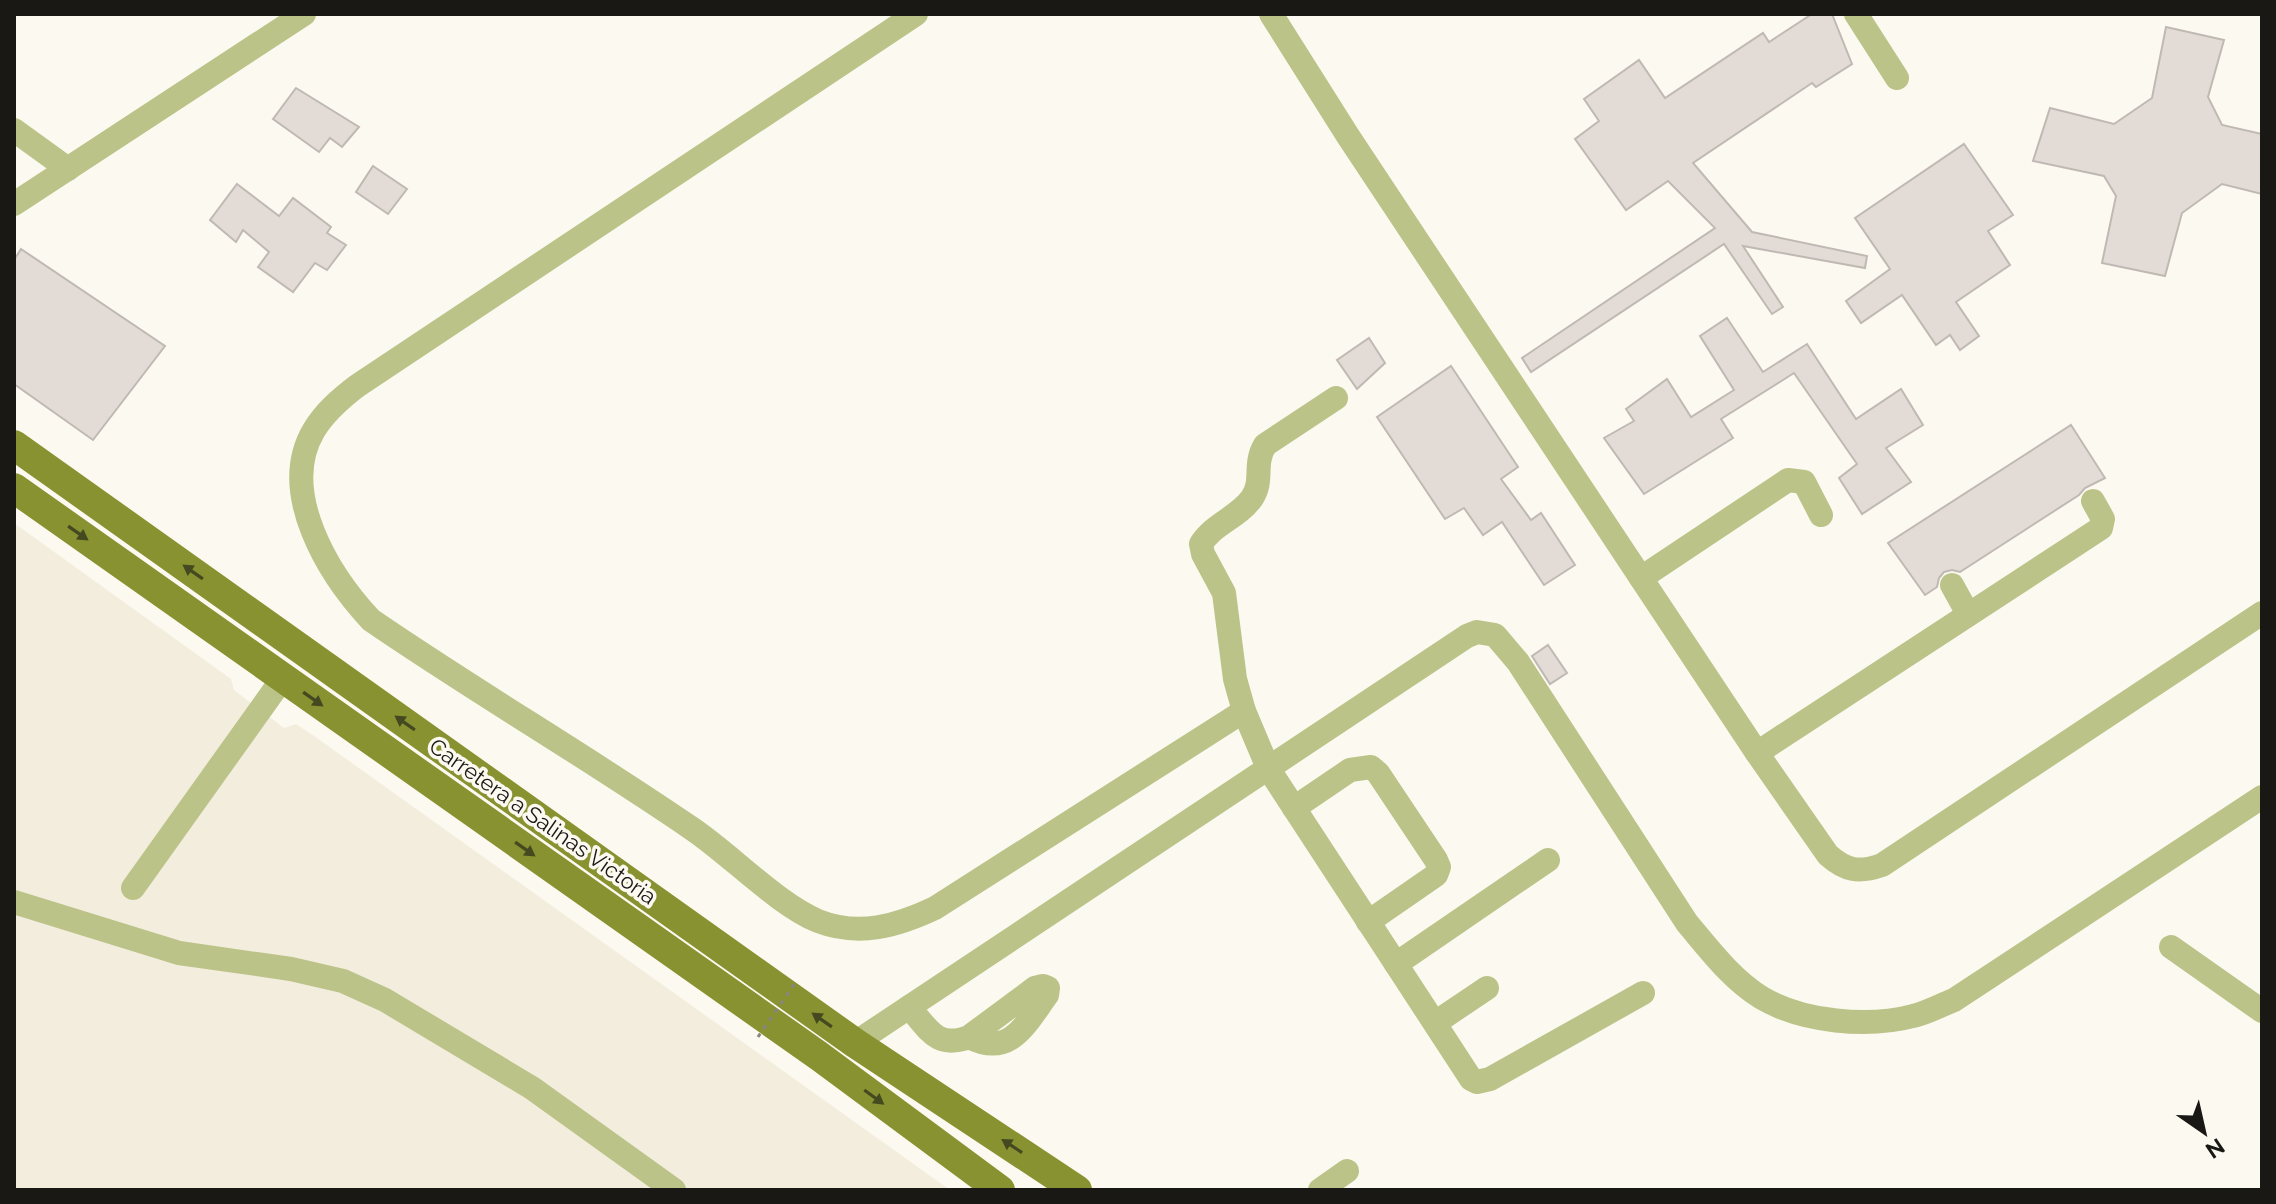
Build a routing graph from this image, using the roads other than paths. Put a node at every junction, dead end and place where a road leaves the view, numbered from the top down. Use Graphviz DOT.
graph roads {
  1 [pos="304,14"];
  2 [pos="916,14"];
  3 [pos="1271,14"];
  4 [pos="1856,14"];
  5 [pos="1897,78"];
  6 [pos="14,130"];
  7 [pos="68,169"];
  8 [pos="14,204"];
  9 [pos="1336,398"];
  10 [pos="14,445"];
  11 [pos="14,488"];
  12 [pos="2093,501"];
  13 [pos="1821,515"];
  14 [pos="1641,578"];
  15 [pos="1952,585"];
  16 [pos="2262,613"];
  17 [pos="1968,614"];
  18 [pos="283,678"];
  19 [pos="1244,711"];
  20 [pos="1757,753"];
  21 [pos="1268,768"];
  22 [pos="2262,797"];
  23 [pos="1294,808"];
  24 [pos="1548,860"];
  25 [pos="133,888"];
  26 [pos="14,902"];
  27 [pos="1368,922"];
  28 [pos="2171,947"];
  29 [pos="1396,964"];
  30 [pos="1487,988"];
  31 [pos="1643,993"];
  32 [pos="909,1007"];
  33 [pos="2262,1011"];
  34 [pos="1435,1023"];
  35 [pos="969,1037"];
  36 [pos="855,1043"];
  37 [pos="1347,1171"];
  38 [pos="674,1190"];
  39 [pos="1000,1190"];
  40 [pos="1077,1190"];
  41 [pos="1320,1190"];
  1 -- 7 [label="street"];
  2 -- 19 [label="street"];
  3 -- 14 [label="street"];
  4 -- 5 [label="street"];
  6 -- 7 [label="street"];
  7 -- 8 [label="street"];
  9 -- 19 [label="street"];
  36 -- 10 [label="main road, Carretera a Salinas Victoria, one-way"];
  11 -- 18 [label="main road, Carretera a Salinas Victoria, one-way"];
  12 -- 17 [label="street"];
  13 -- 14 [label="street"];
  14 -- 20 [label="street"];
  15 -- 17 [label="street"];
  16 -- 20 [label="street"];
  17 -- 20 [label="street"];
  18 -- 25 [label="street"];
  18 -- 39 [label="main road, Carretera a Salinas Victoria, one-way"];
  19 -- 21 [label="street"];
  21 -- 22 [label="street"];
  21 -- 23 [label="street"];
  21 -- 32 [label="street"];
  23 -- 27 [label="street"];
  23 -- 27 [label="street"];
  24 -- 29 [label="street"];
  26 -- 38 [label="street"];
  27 -- 29 [label="street"];
  28 -- 33 [label="street"];
  29 -- 34 [label="street"];
  30 -- 34 [label="street"];
  31 -- 34 [label="street"];
  32 -- 35 [label="street"];
  32 -- 36 [label="street"];
  40 -- 36 [label="main road, Carretera a Salinas Victoria, one-way"];
  37 -- 41 [label="street"];
}
